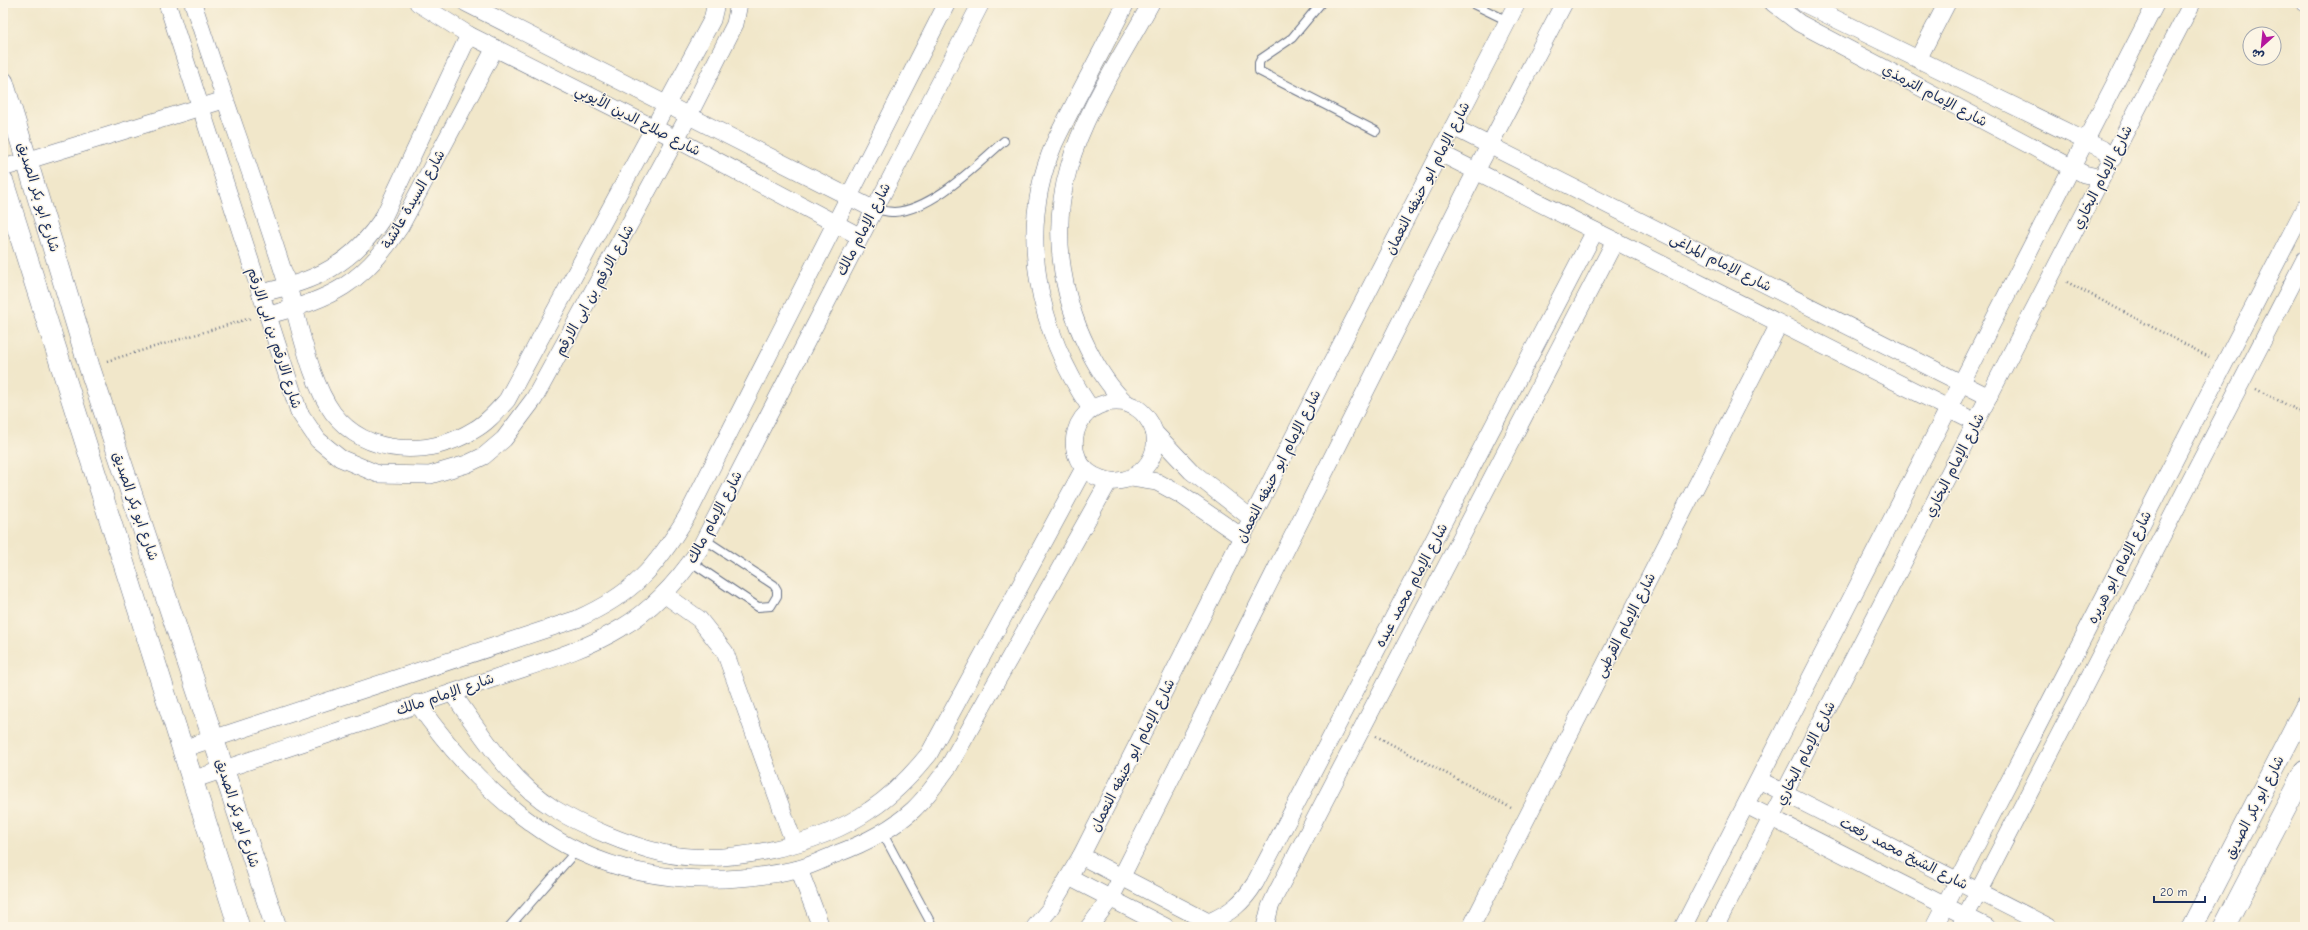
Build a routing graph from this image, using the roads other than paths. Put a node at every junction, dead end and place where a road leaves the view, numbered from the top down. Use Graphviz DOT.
graph roads {
  1 [pos="167,3"];
  2 [pos="193,3"];
  3 [pos="418,3"];
  4 [pos="466,3"];
  5 [pos="716,3"];
  6 [pos="739,3"];
  7 [pos="947,3"];
  8 [pos="981,3"];
  9 [pos="1126,3"];
  10 [pos="1151,3"];
  11 [pos="1321,3"];
  12 [pos="1472,3"];
  13 [pos="1517,3"];
  14 [pos="1564,3"];
  15 [pos="1773,3"];
  16 [pos="1803,3"];
  17 [pos="1947,3"];
  18 [pos="2156,3"];
  19 [pos="2192,3"];
  20 [pos="1508,21"];
  21 [pos="469,35"];
  22 [pos="495,48"];
  23 [pos="1899,49"];
  24 [pos="1918,59"];
  25 [pos="1937,68"];
  26 [pos="1887,69"];
  27 [pos="3,82"];
  28 [pos="1923,88"];
  29 [pos="224,100"];
  30 [pos="666,103"];
  31 [pos="199,107"];
  32 [pos="689,114"];
  33 [pos="652,127"];
  34 [pos="1453,127"];
  35 [pos="1376,131"];
  36 [pos="676,139"];
  37 [pos="1004,141"];
  38 [pos="2084,142"];
  39 [pos="1489,145"];
  40 [pos="1440,153"];
  41 [pos="2112,158"];
  42 [pos="28,160"];
  43 [pos="2071,167"];
  44 [pos="3,168"];
  45 [pos="1476,171"];
  46 [pos="2102,178"];
  47 [pos="3,182"];
  48 [pos="848,197"];
  49 [pos="2305,207"];
  50 [pos="873,209"];
  51 [pos="834,223"];
  52 [pos="1595,231"];
  53 [pos="859,236"];
  54 [pos="1616,242"];
  55 [pos="2305,259"];
  56 [pos="289,288"];
  57 [pos="260,293"];
  58 [pos="294,309"];
  59 [pos="267,314"];
  60 [pos="1779,324"];
  61 [pos="544,330"];
  62 [pos="566,341"];
  63 [pos="1962,384"];
  64 [pos="2214,385"];
  65 [pos="2238,389"];
  66 [pos="1989,397"];
  67 [pos="1126,403"];
  68 [pos="1091,409"];
  69 [pos="1949,409"];
  70 [pos="1976,422"];
  71 [pos="1154,432"];
  72 [pos="1084,468"];
  73 [pos="1132,478"];
  74 [pos="1109,481"];
  75 [pos="1251,518"];
  76 [pos="1438,532"];
  77 [pos="1242,537"];
  78 [pos="704,539"];
  79 [pos="1459,542"];
  80 [pos="691,562"];
  81 [pos="664,594"];
  82 [pos="452,693"];
  83 [pos="417,704"];
  84 [pos="2305,708"];
  85 [pos="214,738"];
  86 [pos="182,749"];
  87 [pos="224,769"];
  88 [pos="2305,771"];
  89 [pos="192,780"];
  90 [pos="1759,780"];
  91 [pos="1784,793"];
  92 [pos="1746,805"];
  93 [pos="1996,806"];
  94 [pos="2017,816"];
  95 [pos="1771,818"];
  96 [pos="882,832"];
  97 [pos="794,843"];
  98 [pos="577,850"];
  99 [pos="1081,856"];
  100 [pos="799,869"];
  101 [pos="1069,877"];
  102 [pos="1120,877"];
  103 [pos="1958,881"];
  104 [pos="1978,891"];
  105 [pos="1110,898"];
  106 [pos="1945,905"];
  107 [pos="1963,921"];
  108 [pos="1214,925"];
  109 [pos="239,927"];
  110 [pos="276,927"];
  111 [pos="509,927"];
  112 [pos="821,927"];
  113 [pos="933,927"];
  114 [pos="1035,927"];
  115 [pos="1089,927"];
  116 [pos="1166,927"];
  117 [pos="1265,927"];
  118 [pos="1471,927"];
  119 [pos="1683,927"];
  120 [pos="1715,927"];
  121 [pos="1934,927"];
  122 [pos="1988,927"];
  123 [pos="2048,927"];
  124 [pos="2192,927"];
  125 [pos="2224,927"];
  1 -- 31 [label="street, شارع الارقم بن ابى الارقم"];
  2 -- 29 [label="street, شارع الارقم بن ابى الارقم"];
  3 -- 21 [label="street, شارع صلاح الدين الأيوبي"];
  4 -- 30 [label="street, شارع صلاح الدين الأيوبي"];
  5 -- 30 [label="street, شارع الارقم بن ابى الارقم"];
  6 -- 32 [label="street, شارع الارقم بن ابى الارقم"];
  7 -- 48 [label="street, شارع الإمام مالك"];
  8 -- 50 [label="street, شارع الإمام مالك"];
  9 -- 68 [label="street"];
  10 -- 67 [label="street"];
  11 -- 35 [label="lane"];
  12 -- 20 [label="lane"];
  13 -- 20 [label="street, شارع الإمام ابو حنيفه النعمان"];
  14 -- 39 [label="street"];
  15 -- 26 [label="street, شارع الإمام الترمذي"];
  16 -- 23 [label="street, شارع الإمام الترمذي"];
  17 -- 24 [label="street"];
  18 -- 38 [label="street, شارع الإمام البخاري"];
  19 -- 41 [label="street, شارع الإمام البخاري"];
  20 -- 34 [label="street, شارع الإمام ابو حنيفه النعمان"];
  21 -- 22 [label="street, شارع صلاح الدين الأيوبي"];
  21 -- 56 [label="street, شارع السيدة عائشة"];
  22 -- 33 [label="street, شارع صلاح الدين الأيوبي"];
  22 -- 58 [label="street, شارع السيدة عائشة"];
  23 -- 24 [label="street, شارع الإمام الترمذي"];
  23 -- 26 [label="street"];
  24 -- 25 [label="street, شارع الإمام الترمذي"];
  25 -- 28 [label="street"];
  25 -- 38 [label="street, شارع الإمام الترمذي"];
  26 -- 28 [label="street, شارع الإمام الترمذي"];
  27 -- 42 [label="street, شارع ابو بكر الصديق"];
  28 -- 43 [label="street, شارع الإمام الترمذي"];
  29 -- 31 [label="street"];
  29 -- 56 [label="street, شارع الارقم بن ابى الارقم"];
  30 -- 32 [label="street, شارع صلاح الدين الأيوبي"];
  30 -- 33 [label="street, شارع الارقم بن ابى الارقم"];
  31 -- 42 [label="street"];
  31 -- 57 [label="street, شارع الارقم بن ابى الارقم"];
  32 -- 36 [label="street, شارع الارقم بن ابى الارقم"];
  32 -- 48 [label="street, شارع صلاح الدين الأيوبي"];
  33 -- 36 [label="street, شارع صلاح الدين الأيوبي"];
  33 -- 61 [label="street, شارع الارقم بن ابى الارقم"];
  34 -- 39 [label="street, شارع الإمام المراغى"];
  34 -- 40 [label="street, شارع الإمام ابو حنيفه النعمان"];
  36 -- 51 [label="street, شارع صلاح الدين الأيوبي"];
  36 -- 62 [label="street, شارع الارقم بن ابى الارقم"];
  37 -- 50 [label="lane"];
  38 -- 41 [label="street, شارع الإمام الترمذي"];
  38 -- 43 [label="street, شارع الإمام البخاري"];
  39 -- 45 [label="street"];
  39 -- 63 [label="street, شارع الإمام المراغى"];
  40 -- 45 [label="street, شارع الإمام المراغى"];
  40 -- 75 [label="street, شارع الإمام ابو حنيفه النعمان"];
  41 -- 46 [label="street, شارع الإمام البخاري"];
  42 -- 44 [label="street"];
  42 -- 85 [label="street, شارع ابو بكر الصديق"];
  43 -- 46 [label="street, شارع الإمام الترمذي"];
  43 -- 63 [label="street, شارع الإمام البخاري"];
  45 -- 52 [label="street, شارع الإمام المراغى"];
  45 -- 102 [label="street"];
  46 -- 66 [label="street, شارع الإمام البخاري"];
  47 -- 86 [label="street, شارع ابو بكر الصديق"];
  48 -- 50 [label="street, شارع صلاح الدين الأيوبي"];
  48 -- 51 [label="street, شارع الإمام مالك"];
  49 -- 64 [label="street, شارع الإمام ابو هريره"];
  50 -- 53 [label="street, شارع الإمام مالك"];
  51 -- 53 [label="street, شارع صلاح الدين الأيوبي"];
  51 -- 85 [label="street, شارع الإمام مالك"];
  52 -- 54 [label="street, شارع الإمام المراغى"];
  52 -- 76 [label="street, شارع الإمام محمد عبده"];
  53 -- 78 [label="street, شارع الإمام مالك"];
  54 -- 60 [label="street, شارع الإمام المراغى"];
  54 -- 79 [label="street, شارع الإمام محمد عبده"];
  55 -- 65 [label="street, شارع الإمام ابو هريره"];
  56 -- 57 [label="street, شارع السيدة عائشة"];
  56 -- 58 [label="street, شارع الارقم بن ابى الارقم"];
  57 -- 59 [label="street, شارع الارقم بن ابى الارقم"];
  58 -- 59 [label="street, شارع السيدة عائشة"];
  58 -- 61 [label="street, شارع الارقم بن ابى الارقم"];
  59 -- 62 [label="street, شارع الارقم بن ابى الارقم"];
  60 -- 69 [label="street, شارع الإمام المراغى"];
  60 -- 118 [label="street, شارع الإمام القرطبى"];
  61 -- 62 [label="street"];
  63 -- 66 [label="street, شارع الإمام المراغى"];
  63 -- 69 [label="street, شارع الإمام البخاري"];
  64 -- 65 [label="street"];
  64 -- 93 [label="street, شارع الإمام ابو هريره"];
  65 -- 94 [label="street, شارع الإمام ابو هريره"];
  66 -- 70 [label="street, شارع الإمام البخاري"];
  67 -- 68 [label="street"];
  67 -- 71 [label="street"];
  68 -- 72 [label="street"];
  69 -- 70 [label="street, شارع الإمام المراغى"];
  69 -- 90 [label="street, شارع الإمام البخاري"];
  70 -- 91 [label="street, شارع الإمام البخاري"];
  71 -- 73 [label="street"];
  71 -- 75 [label="street"];
  72 -- 74 [label="street"];
  72 -- 97 [label="street"];
  73 -- 74 [label="street"];
  73 -- 77 [label="street"];
  74 -- 96 [label="street"];
  75 -- 77 [label="street, شارع الإمام ابو حنيفه النعمان"];
  76 -- 79 [label="street"];
  76 -- 108 [label="street, شارع الإمام محمد عبده"];
  77 -- 99 [label="street, شارع الإمام ابو حنيفه النعمان"];
  78 -- 80 [label="street, شارع الإمام مالك"];
  78 -- 80 [label="lane"];
  79 -- 117 [label="street, شارع الإمام محمد عبده"];
  80 -- 81 [label="street, شارع الإمام مالك"];
  81 -- 82 [label="street, شارع الإمام مالك"];
  81 -- 97 [label="street"];
  82 -- 83 [label="street, شارع الإمام مالك"];
  82 -- 97 [label="street"];
  83 -- 87 [label="street, شارع الإمام مالك"];
  83 -- 98 [label="street"];
  84 -- 124 [label="street, شارع ابو بكر الصديق"];
  85 -- 86 [label="street, شارع الإمام مالك"];
  85 -- 87 [label="street, شارع ابو بكر الصديق"];
  86 -- 89 [label="street, شارع ابو بكر الصديق"];
  87 -- 89 [label="street, شارع الإمام مالك"];
  87 -- 110 [label="street, شارع ابو بكر الصديق"];
  88 -- 125 [label="street, شارع ابو بكر الصديق"];
  89 -- 109 [label="street, شارع ابو بكر الصديق"];
  90 -- 91 [label="street, شارع الشيخ محمد رفعت"];
  90 -- 92 [label="street, شارع الإمام البخاري"];
  91 -- 95 [label="street, شارع الإمام البخاري"];
  91 -- 103 [label="street, شارع الشيخ محمد رفعت"];
  92 -- 95 [label="street, شارع الشيخ محمد رفعت"];
  92 -- 119 [label="street, شارع الإمام البخاري"];
  93 -- 94 [label="street"];
  93 -- 103 [label="street, شارع الإمام ابو هريره"];
  94 -- 104 [label="street, شارع الإمام ابو هريره"];
  95 -- 106 [label="street, شارع الشيخ محمد رفعت"];
  95 -- 120 [label="street, شارع الإمام البخاري"];
  96 -- 100 [label="street"];
  96 -- 113 [label="lane"];
  98 -- 100 [label="street"];
  98 -- 111 [label="lane"];
  99 -- 101 [label="street, شارع الإمام ابو حنيفه النعمان"];
  99 -- 102 [label="street"];
  100 -- 112 [label="street"];
  101 -- 105 [label="street"];
  101 -- 114 [label="street, شارع الإمام ابو حنيفه النعمان"];
  102 -- 105 [label="street"];
  102 -- 108 [label="street"];
  103 -- 104 [label="street, شارع الشيخ محمد رفعت"];
  103 -- 106 [label="street, شارع الإمام ابو هريره"];
  104 -- 107 [label="street, شارع الإمام ابو هريره"];
  104 -- 123 [label="street, شارع الشيخ محمد رفعت"];
  105 -- 115 [label="street"];
  105 -- 116 [label="street"];
  106 -- 107 [label="street, شارع الشيخ محمد رفعت"];
  106 -- 121 [label="street, شارع الإمام ابو هريره"];
  107 -- 122 [label="street, شارع الشيخ محمد رفعت"];
}
